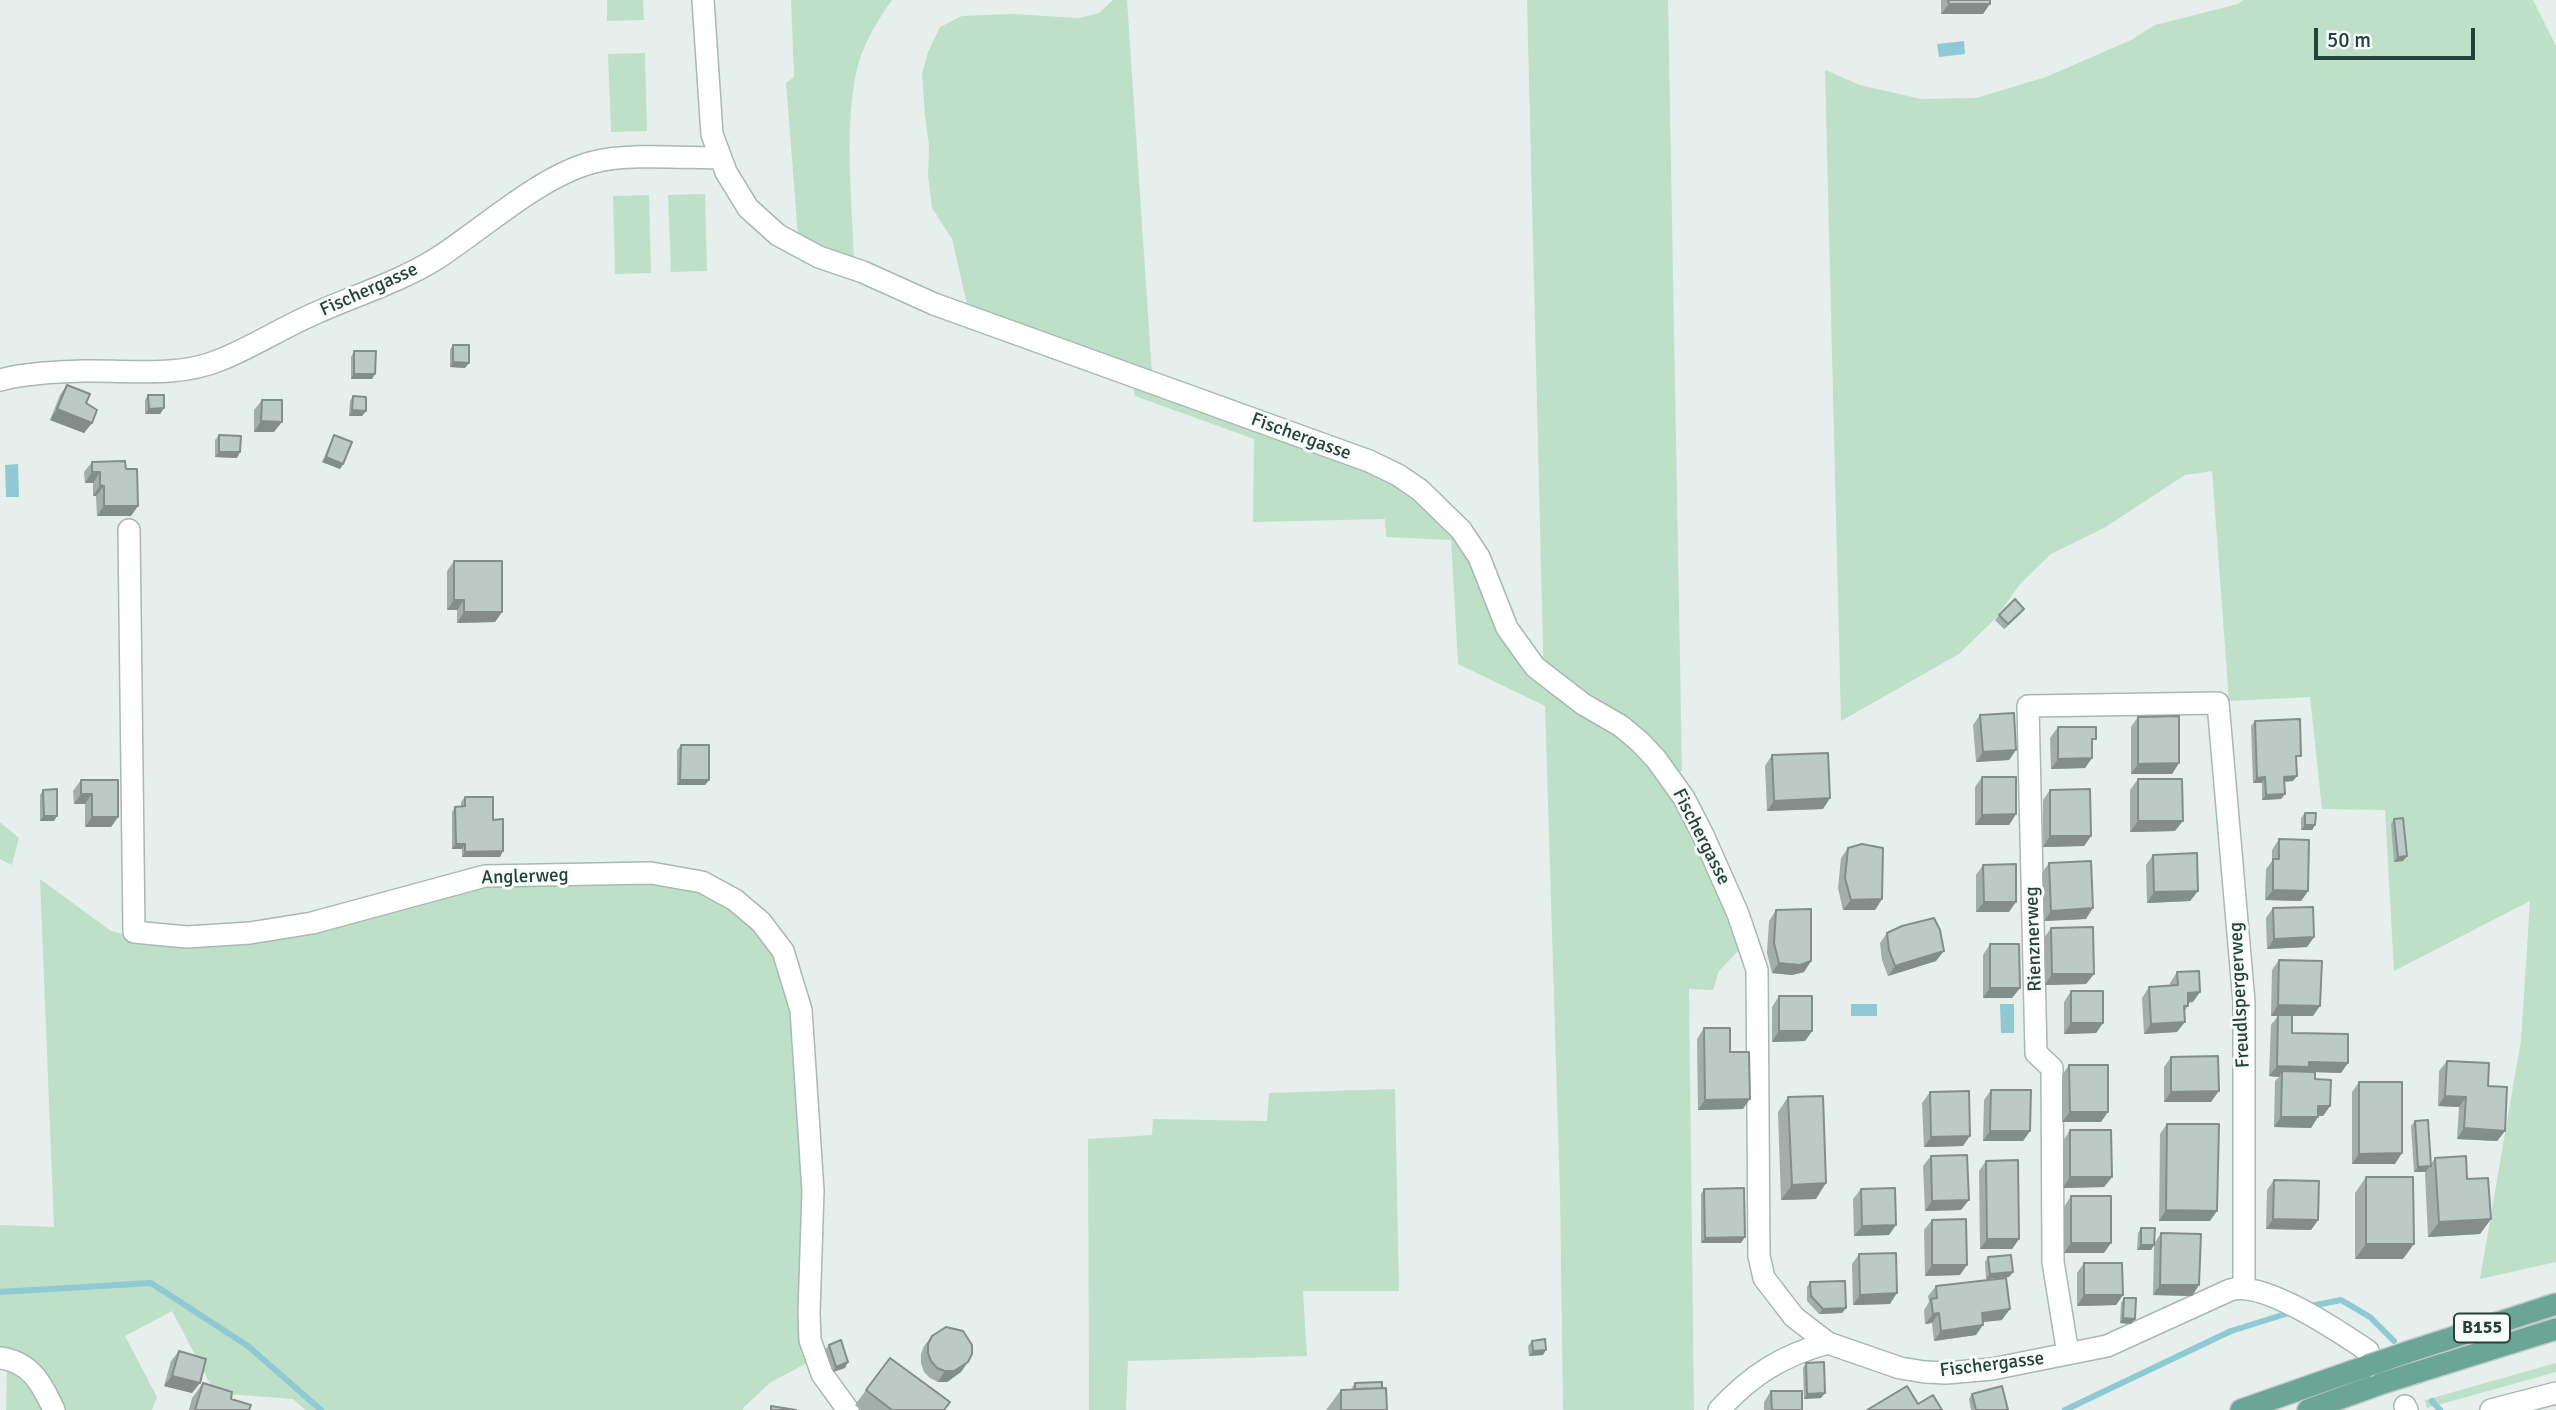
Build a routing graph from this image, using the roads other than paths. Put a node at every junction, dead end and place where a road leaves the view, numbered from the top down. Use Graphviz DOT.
graph roads {
  1 [pos="704,0"];
  2 [pos="721,158"];
  3 [pos="0,380"];
  4 [pos="130,530"];
  5 [pos="2218,703"];
  6 [pos="2244,1288"];
  7 [pos="2556,1304"];
  8 [pos="2556,1329"];
  9 [pos="1828,1343"];
  10 [pos="2068,1354"];
  11 [pos="2367,1358"];
  12 [pos="0,1359"];
  13 [pos="2556,1393"];
  14 [pos="54,1410"];
  15 [pos="848,1410"];
  16 [pos="1720,1410"];
  17 [pos="2241,1410"];
  18 [pos="2308,1410"];
  19 [pos="2491,1410"];
  1 -- 2 [label="street, Fischergasse"];
  2 -- 3 [label="street, Fischergasse"];
  2 -- 9 [label="street, Fischergasse"];
  4 -- 15 [label="street, Anglerweg"];
  5 -- 6 [label="street, Freudlspergerweg"];
  5 -- 10 [label="street, Rienznerweg"];
  6 -- 10 [label="street, Fischergasse"];
  6 -- 11 [label="street"];
  7 -- 11 [label="main road, B155, bridge"];
  8 -- 18 [label="main road, B155, bridge"];
  9 -- 10 [label="street, Fischergasse"];
  9 -- 16 [label="street"];
  11 -- 17 [label="main road, B155"];
  12 -- 14 [label="street"];
  13 -- 19 [label="street"];
}
